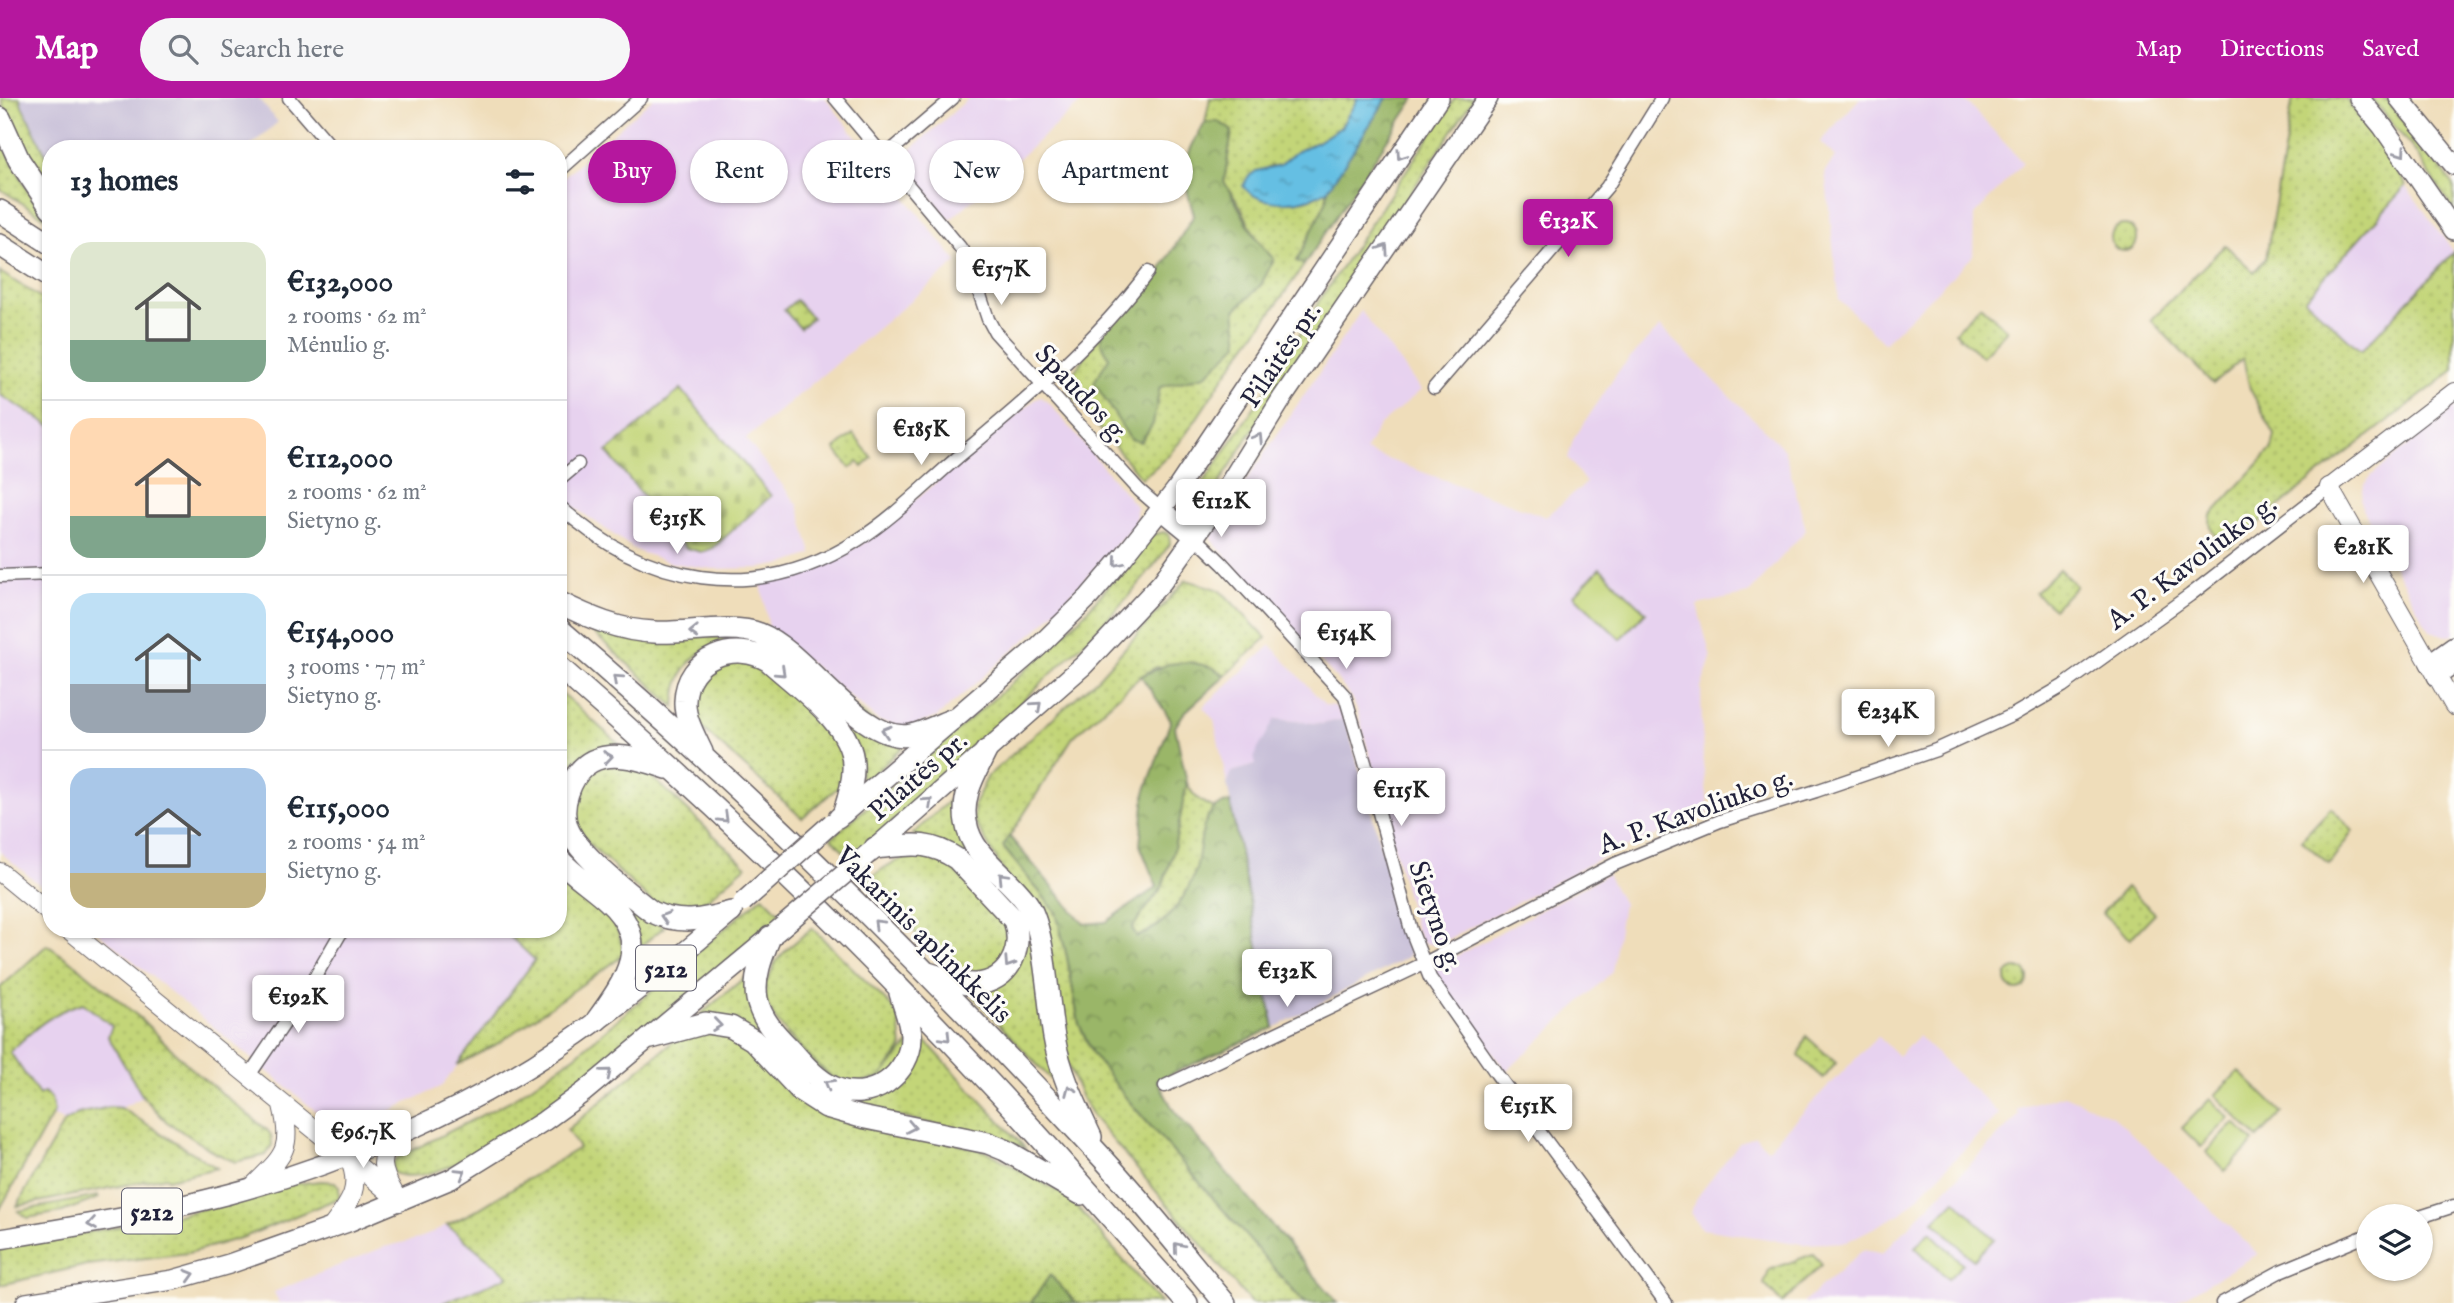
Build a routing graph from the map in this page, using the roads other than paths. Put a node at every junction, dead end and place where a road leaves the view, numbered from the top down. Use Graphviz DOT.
graph roads {
  1 [pos="289,98"];
  2 [pos="640,98"];
  3 [pos="835,98"];
  4 [pos="953,98"];
  5 [pos="1439,98"];
  6 [pos="1488,98"];
  7 [pos="1661,98"];
  8 [pos="2359,98"];
  9 [pos="2399,98"];
  10 [pos="0,118"];
  11 [pos="325,140"];
  12 [pos="871,140"];
  13 [pos="904,140"];
  14 [pos="567,164"];
  15 [pos="2454,165"];
  16 [pos="915,193"];
  17 [pos="42,196"];
  18 [pos="0,211"];
  19 [pos="2454,230"];
  20 [pos="42,238"];
  21 [pos="0,246"];
  22 [pos="42,272"];
  23 [pos="1148,272"];
  24 [pos="1043,384"];
  25 [pos="1434,388"];
  26 [pos="2454,391"];
  27 [pos="578,464"];
  28 [pos="567,473"];
  29 [pos="2329,487"];
  30 [pos="1162,510"];
  31 [pos="567,512"];
  32 [pos="1195,537"];
  33 [pos="42,574"];
  34 [pos="0,576"];
  35 [pos="567,606"];
  36 [pos="567,636"];
  37 [pos="2454,646"];
  38 [pos="2454,664"];
  39 [pos="2434,670"];
  40 [pos="567,674"];
  41 [pos="2454,706"];
  42 [pos="951,720"];
  43 [pos="986,751"];
  44 [pos="704,757"];
  45 [pos="675,770"];
  46 [pos="567,798"];
  47 [pos="838,818"];
  48 [pos="567,825"];
  49 [pos="872,851"];
  50 [pos="567,869"];
  51 [pos="0,873"];
  52 [pos="42,907"];
  53 [pos="737,907"];
  54 [pos="773,934"];
  55 [pos="79,938"];
  56 [pos="338,938"];
  57 [pos="1423,964"];
  58 [pos="926,972"];
  59 [pos="899,988"];
  60 [pos="597,1020"];
  61 [pos="651,1038"];
  62 [pos="248,1077"];
  63 [pos="1165,1086"];
  64 [pos="282,1105"];
  65 [pos="394,1136"];
  66 [pos="1097,1152"];
  67 [pos="347,1156"];
  68 [pos="253,1186"];
  69 [pos="400,1202"];
  70 [pos="1098,1205"];
  71 [pos="2454,1206"];
  72 [pos="2433,1213"];
  73 [pos="330,1229"];
  74 [pos="0,1238"];
  75 [pos="2356,1241"];
  76 [pos="26,1303"];
  77 [pos="1187,1303"];
  78 [pos="1226,1303"];
  79 [pos="1666,1303"];
  80 [pos="2222,1303"];
  1 -- 11 [label="street"];
  2 -- 14 [label="street"];
  3 -- 12 [label="street, Spaudos g."];
  4 -- 13 [label="street"];
  5 -- 30 [label="main road, Pilaitės pr., one-way"];
  32 -- 6 [label="main road, Pilaitės pr., one-way"];
  7 -- 25 [label="street"];
  8 -- 19 [label="main road, one-way"];
  9 -- 15 [label="main road"];
  10 -- 17 [label="highway"];
  16 -- 24 [label="street, Spaudos g."];
  18 -- 20 [label="highway"];
  21 -- 22 [label="highway"];
  23 -- 24 [label="street"];
  24 -- 30 [label="street, Spaudos g."];
  24 -- 31 [label="street"];
  26 -- 29 [label="street"];
  27 -- 28 [label="street"];
  29 -- 39 [label="main road"];
  29 -- 57 [label="street, A. P. Kavoliuko g."];
  30 -- 32 [label="main road"];
  30 -- 42 [label="main road, Pilaitės pr., one-way"];
  43 -- 32 [label="main road, Pilaitės pr., one-way"];
  32 -- 57 [label="street, Sietyno g."];
  33 -- 34 [label="street"];
  42 -- 35 [label="highway, one-way"];
  44 -- 36 [label="highway, Vakarinis aplinkkelis, one-way"];
  37 -- 39 [label="main road"];
  38 -- 39 [label="main road"];
  39 -- 41 [label="main road"];
  40 -- 45 [label="highway, Vakarinis aplinkkelis"];
  42 -- 47 [label="main road, Pilaitės pr. / 5212"];
  49 -- 43 [label="main road, Pilaitės pr. / 5212, one-way"];
  66 -- 43 [label="highway, one-way"];
  44 -- 47 [label="highway, one-way"];
  58 -- 44 [label="highway, Vakarinis aplinkkelis, one-way"];
  46 -- 45 [label="highway, one-way"];
  45 -- 59 [label="highway, Vakarinis aplinkkelis, one-way"];
  47 -- 53 [label="main road, Pilaitės pr. / 5212, bridge"];
  53 -- 48 [label="highway, one-way"];
  49 -- 54 [label="main road, Pilaitės pr. / 5212, bridge"];
  49 -- 58 [label="highway, one-way"];
  50 -- 60 [label="highway"];
  51 -- 52 [label="main road"];
  53 -- 60 [label="main road, Pilaitės pr. / 5212"];
  59 -- 54 [label="highway, one-way"];
  54 -- 61 [label="main road, Pilaitės pr. / 5212"];
  55 -- 62 [label="main road"];
  56 -- 62 [label="street"];
  57 -- 63 [label="street, A. P. Kavoliuko g."];
  57 -- 79 [label="street, Sietyno g."];
  58 -- 66 [label="highway, Vakarinis aplinkkelis"];
  59 -- 70 [label="highway, Vakarinis aplinkkelis, one-way"];
  60 -- 65 [label="main road, Pilaitės pr. / 5212"];
  69 -- 61 [label="main road, Pilaitės pr. / 5212, one-way"];
  61 -- 70 [label="highway, one-way"];
  62 -- 64 [label="main road"];
  64 -- 67 [label="main road"];
  64 -- 68 [label="main road"];
  65 -- 67 [label="main road, Pilaitės pr. / 5212"];
  65 -- 69 [label="main road"];
  78 -- 66 [label="highway, Vakarinis aplinkkelis, one-way"];
  67 -- 68 [label="main road, Pilaitės pr. / 5212"];
  67 -- 69 [label="main road"];
  67 -- 73 [label="main road"];
  68 -- 74 [label="main road, Pilaitės pr. / 5212, one-way"];
  69 -- 73 [label="main road, Pilaitės pr. / 5212"];
  70 -- 77 [label="highway, Vakarinis aplinkkelis"];
  71 -- 72 [label="street"];
  76 -- 73 [label="main road, Pilaitės pr. / 5212, one-way"];
  75 -- 80 [label="street"];
}
